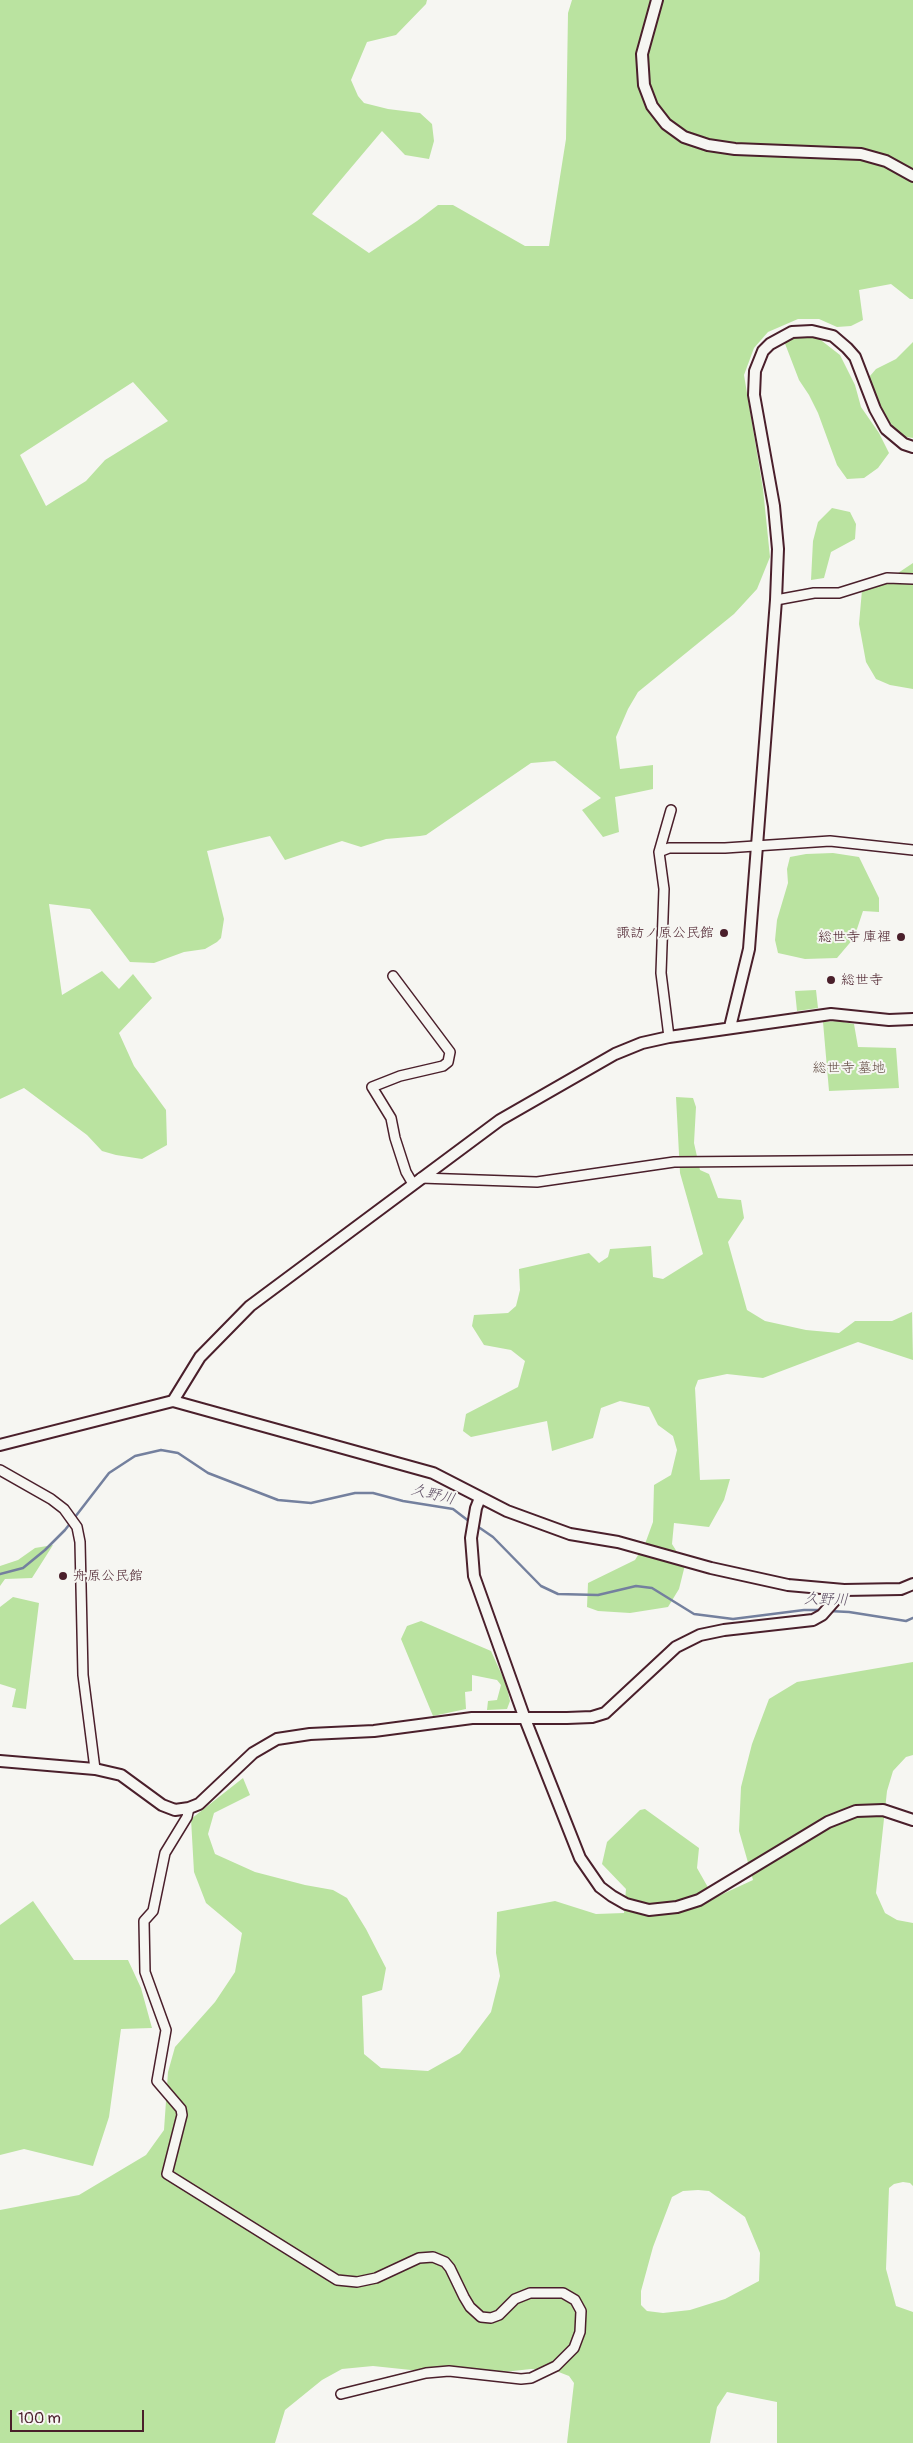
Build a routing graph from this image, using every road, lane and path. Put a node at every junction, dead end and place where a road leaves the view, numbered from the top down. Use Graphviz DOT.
graph roads {
  1 [pos="657,0"];
  2 [pos="913,176"];
  3 [pos="913,447"];
  4 [pos="913,579"];
  5 [pos="776,600"];
  6 [pos="671,810"];
  7 [pos="758,844"];
  8 [pos="913,850"];
  9 [pos="659,852"];
  10 [pos="393,976"];
  11 [pos="913,1019"];
  12 [pos="730,1027"];
  13 [pos="669,1037"];
  14 [pos="913,1160"];
  15 [pos="417,1181"];
  16 [pos="173,1401"];
  17 [pos="0,1445"];
  18 [pos="0,1470"];
  19 [pos="480,1498"];
  20 [pos="913,1584"];
  21 [pos="844,1590"];
  22 [pos="526,1719"];
  23 [pos="0,1762"];
  24 [pos="95,1769"];
  25 [pos="189,1808"];
  26 [pos="913,1820"];
  27 [pos="340,2394"];
  1 -- 2 [label="street"];
  3 -- 5 [label="street"];
  4 -- 5 [label="street"];
  5 -- 7 [label="street"];
  6 -- 9 [label="street"];
  7 -- 8 [label="street"];
  7 -- 9 [label="street"];
  7 -- 12 [label="street"];
  9 -- 13 [label="street"];
  10 -- 15 [label="street"];
  11 -- 12 [label="street"];
  12 -- 13 [label="street"];
  13 -- 15 [label="street"];
  14 -- 15 [label="street"];
  15 -- 16 [label="street"];
  16 -- 17 [label="street"];
  16 -- 19 [label="street"];
  18 -- 24 [label="street"];
  19 -- 21 [label="street"];
  19 -- 22 [label="street"];
  20 -- 21 [label="street"];
  21 -- 22 [label="street"];
  22 -- 25 [label="street"];
  22 -- 26 [label="street"];
  23 -- 24 [label="street"];
  24 -- 25 [label="street"];
  25 -- 27 [label="street"];
}
